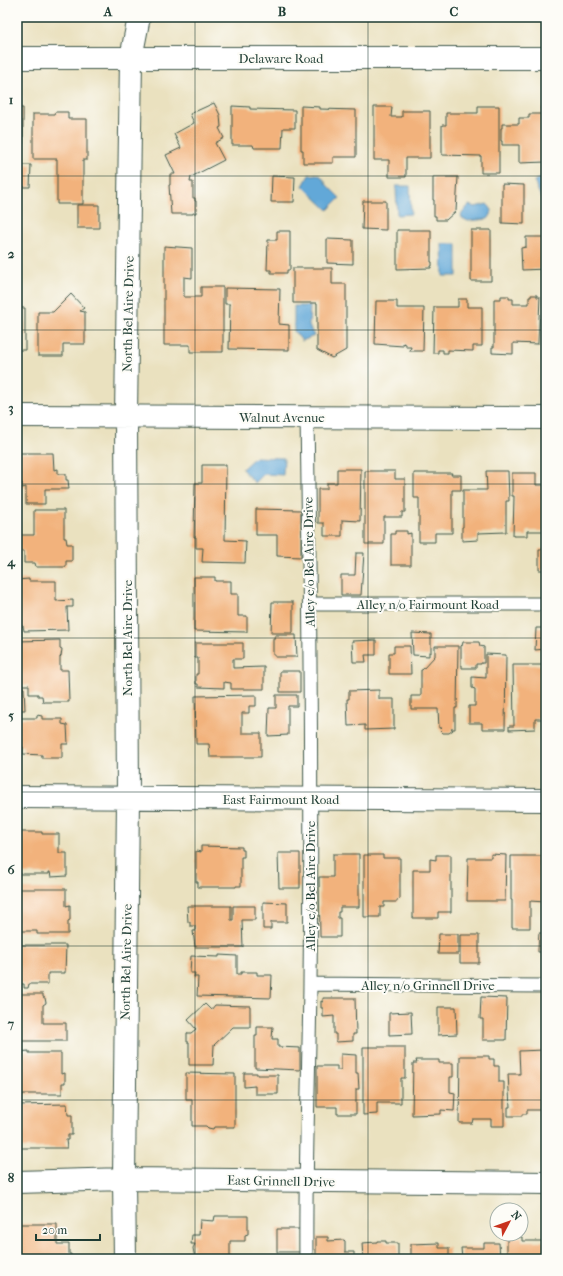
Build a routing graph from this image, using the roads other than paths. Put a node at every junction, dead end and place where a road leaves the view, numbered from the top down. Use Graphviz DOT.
graph roads {
  1 [pos="139,17"];
  2 [pos="17,58"];
  3 [pos="131,58"];
  4 [pos="546,58"];
  5 [pos="17,416"];
  6 [pos="126,416"];
  7 [pos="307,417"];
  8 [pos="546,418"];
  9 [pos="310,604"];
  10 [pos="546,604"];
  11 [pos="17,797"];
  12 [pos="128,798"];
  13 [pos="310,800"];
  14 [pos="546,800"];
  15 [pos="310,984"];
  16 [pos="546,986"];
  17 [pos="124,1179"];
  18 [pos="306,1181"];
  19 [pos="17,1182"];
  20 [pos="546,1183"];
  21 [pos="125,1259"];
  22 [pos="306,1259"];
  1 -- 3 [label="street, North Bel Aire Drive"];
  2 -- 3 [label="street, Delaware Road"];
  3 -- 4 [label="street, Delaware Road"];
  3 -- 6 [label="street, North Bel Aire Drive"];
  5 -- 6 [label="street, Walnut Avenue"];
  6 -- 7 [label="street, Walnut Avenue"];
  6 -- 12 [label="street, North Bel Aire Drive"];
  7 -- 8 [label="street, Walnut Avenue"];
  7 -- 9 [label="lane, Alley e/o Bel Aire Drive"];
  9 -- 10 [label="lane, Alley n/o Fairmount Road"];
  9 -- 13 [label="lane, Alley e/o Bel Aire Drive"];
  11 -- 12 [label="street, East Fairmount Road"];
  12 -- 13 [label="street, East Fairmount Road"];
  12 -- 17 [label="street, North Bel Aire Drive"];
  13 -- 14 [label="street, East Fairmount Road"];
  13 -- 15 [label="lane, Alley e/o Bel Aire Drive"];
  15 -- 16 [label="lane, Alley n/o Grinnell Drive"];
  15 -- 18 [label="lane, Alley e/o Bel Aire Drive"];
  17 -- 18 [label="street, East Grinnell Drive"];
  17 -- 19 [label="street, East Grinnell Drive"];
  17 -- 21 [label="street, North Bel Aire Drive"];
  18 -- 20 [label="street, East Grinnell Drive"];
  18 -- 22 [label="lane, Alley e/o Bel Aire Drive"];
}
